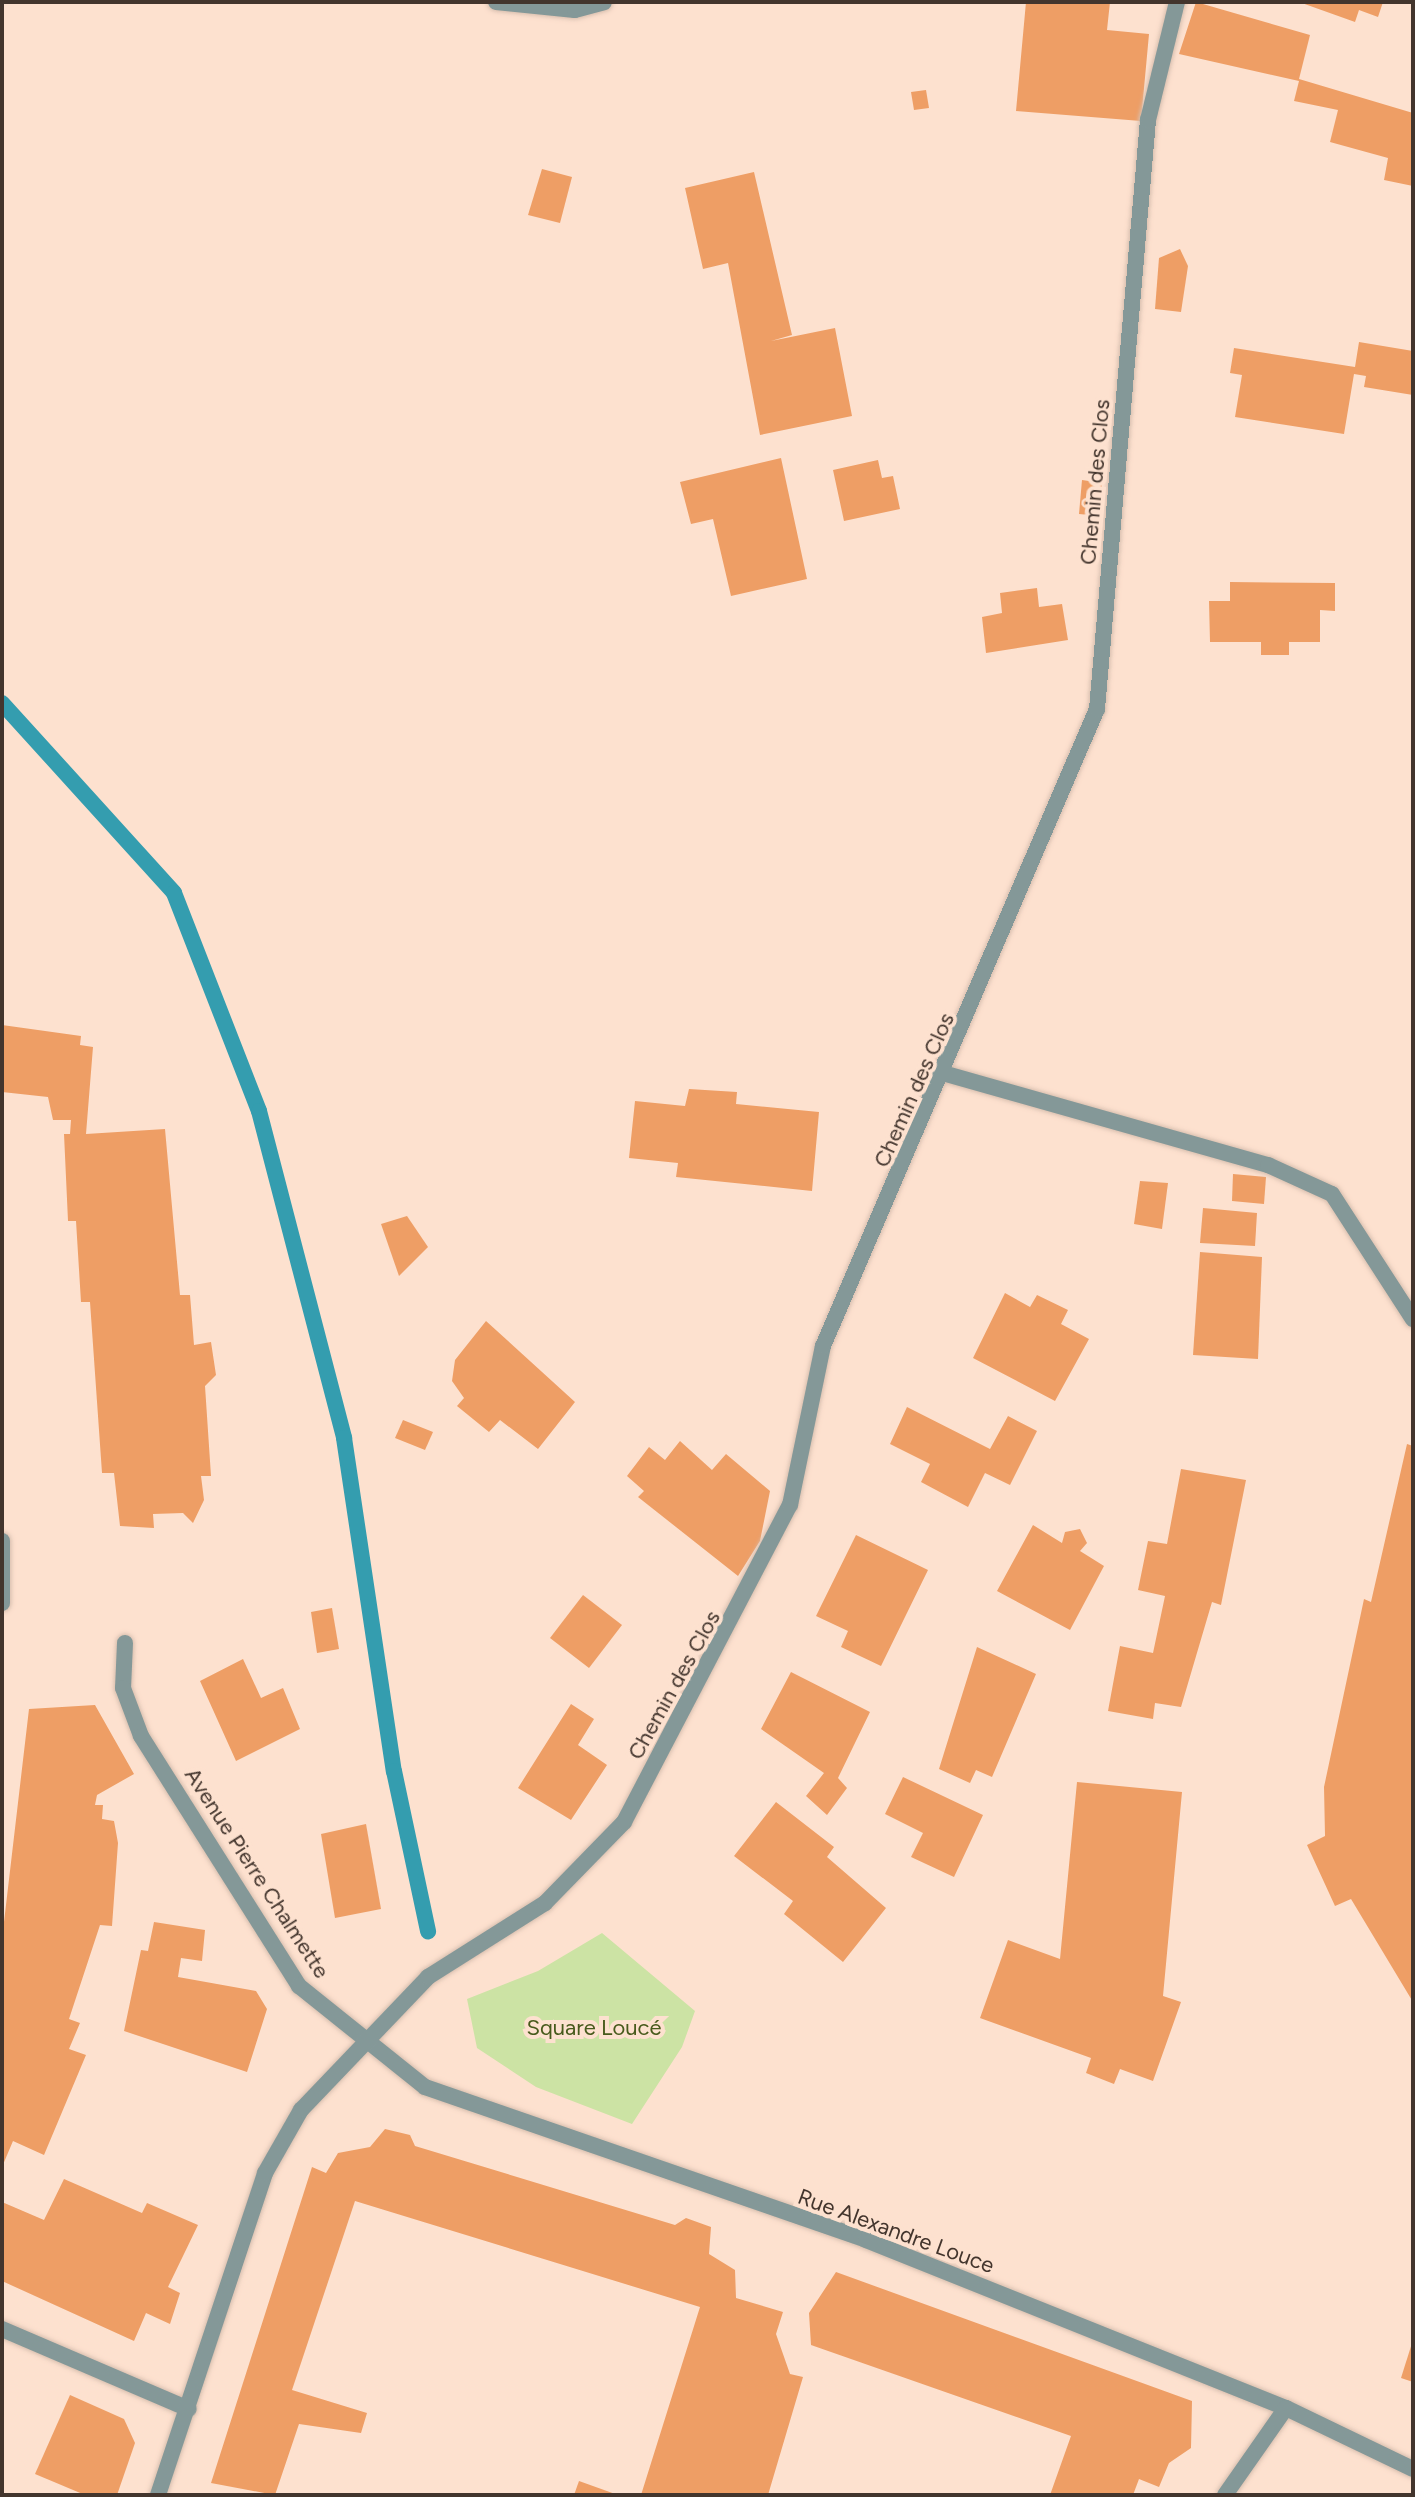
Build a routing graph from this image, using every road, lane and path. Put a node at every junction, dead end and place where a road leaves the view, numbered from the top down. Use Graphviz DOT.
graph roads {
  1 [pos="496,2"];
  2 [pos="604,2"];
  3 [pos="1177,2"];
  4 [pos="946,1074"];
  5 [pos="1413,1319"];
  6 [pos="2,1541"];
  7 [pos="2,1603"];
  8 [pos="125,1643"];
  9 [pos="363,2042"];
  10 [pos="2,2329"];
  11 [pos="1286,2408"];
  12 [pos="189,2409"];
  13 [pos="1413,2469"];
  14 [pos="159,2495"];
  15 [pos="1225,2495"];
  1 -- 2 [label="street"];
  3 -- 4 [label="street, Chemin des Clos"];
  4 -- 5 [label="street"];
  4 -- 9 [label="street, Chemin des Clos"];
  6 -- 7 [label="street"];
  8 -- 9 [label="street, Avenue Pierre Chalmette"];
  9 -- 11 [label="street, Rue Alexandre Louce"];
  9 -- 12 [label="street"];
  10 -- 12 [label="street"];
  11 -- 13 [label="street, Rue Alexandre Louce"];
  11 -- 15 [label="street"];
  12 -- 14 [label="street"];
}
